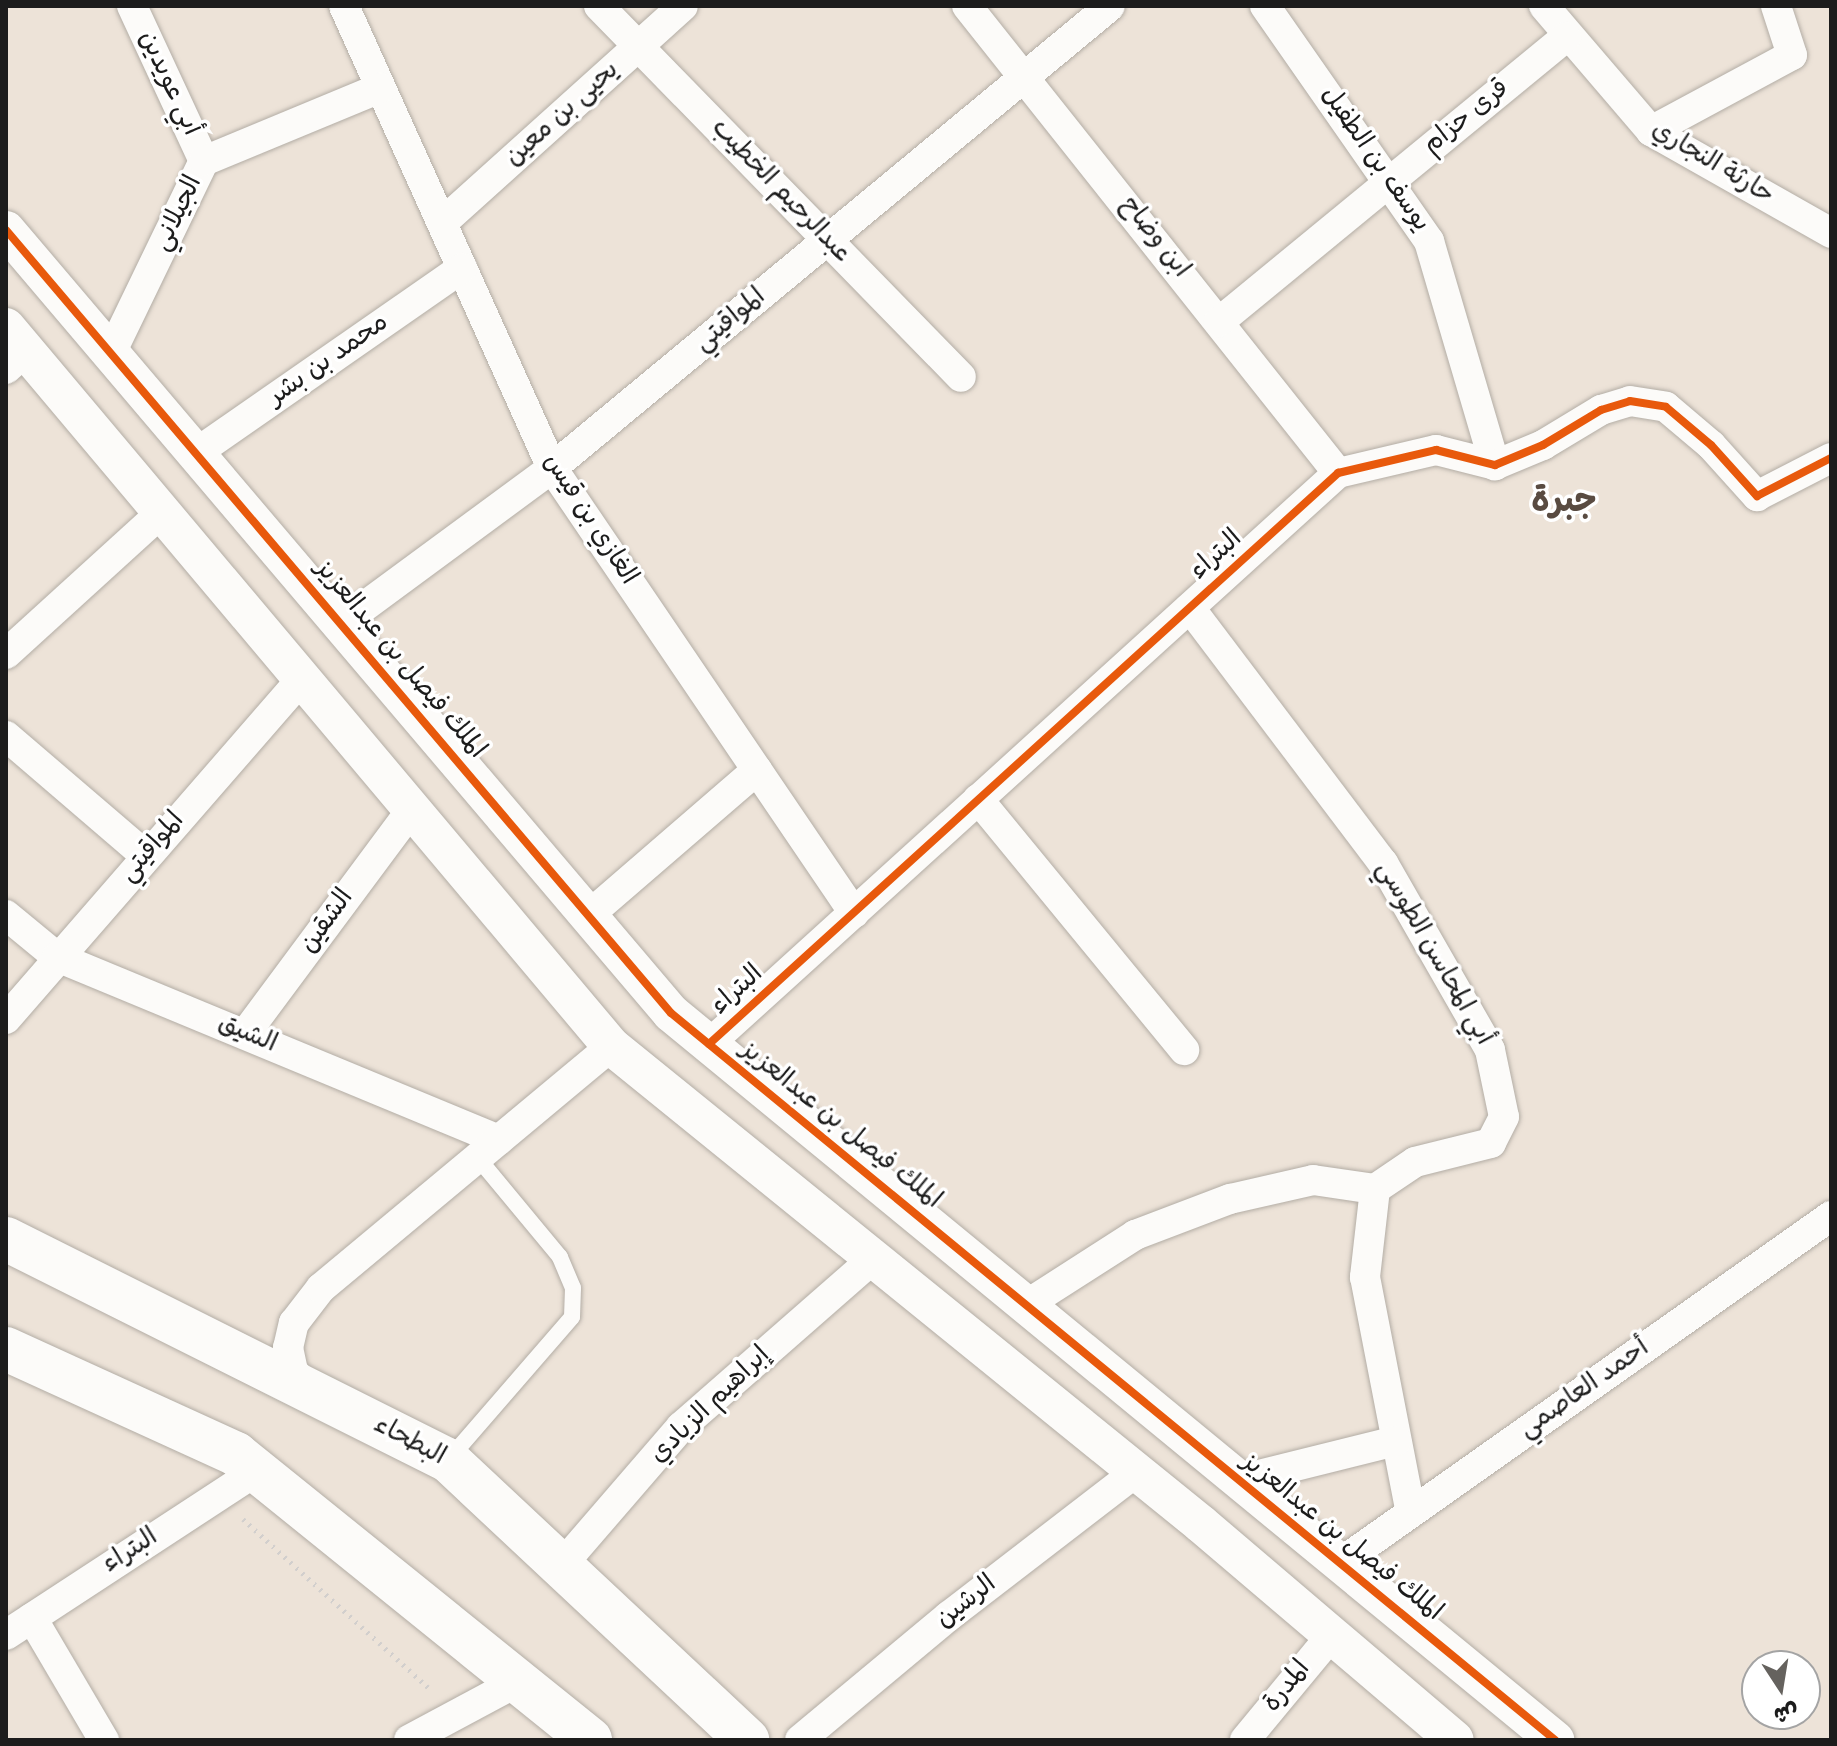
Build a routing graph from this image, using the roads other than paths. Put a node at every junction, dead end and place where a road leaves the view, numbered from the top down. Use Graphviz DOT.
graph roads {
  1 [pos="132,6"];
  2 [pos="344,6"];
  3 [pos="599,6"];
  4 [pos="683,6"];
  5 [pos="967,6"];
  6 [pos="1110,6"];
  7 [pos="1265,6"];
  8 [pos="1544,6"];
  9 [pos="1776,6"];
  10 [pos="1566,37"];
  11 [pos="639,47"];
  12 [pos="1026,78"];
  13 [pos="380,88"];
  14 [pos="1651,131"];
  15 [pos="204,161"];
  16 [pos="1391,181"];
  17 [pos="442,223"];
  18 [pos="6,230"];
  19 [pos="1831,233"];
  20 [pos="828,240"];
  21 [pos="462,268"];
  22 [pos="1219,322"];
  23 [pos="13,349"];
  24 [pos="111,353"];
  25 [pos="961,377"];
  26 [pos="196,453"];
  27 [pos="1831,458"];
  28 [pos="1495,465"];
  29 [pos="552,468"];
  30 [pos="1338,473"];
  31 [pos="162,512"];
  32 [pos="1190,608"];
  33 [pos="342,623"];
  34 [pos="6,654"];
  35 [pos="302,679"];
  36 [pos="6,736"];
  37 [pos="757,770"];
  38 [pos="978,799"];
  39 [pos="412,809"];
  40 [pos="146,856"];
  41 [pos="854,913"];
  42 [pos="6,915"];
  43 [pos="589,915"];
  44 [pos="57,957"];
  45 [pos="6,1019"];
  46 [pos="245,1034"];
  47 [pos="709,1044"];
  48 [pos="611,1046"];
  49 [pos="1184,1050"];
  50 [pos="488,1149"];
  51 [pos="1375,1189"];
  52 [pos="1831,1216"];
  53 [pos="6,1239"];
  54 [pos="874,1258"];
  55 [pos="1026,1305"];
  56 [pos="6,1349"];
  57 [pos="311,1392"];
  58 [pos="1396,1441"];
  59 [pos="448,1460"];
  60 [pos="257,1471"];
  61 [pos="1137,1471"];
  62 [pos="1239,1480"];
  63 [pos="1411,1513"];
  64 [pos="1340,1563"];
  65 [pos="561,1566"];
  66 [pos="32,1618"];
  67 [pos="6,1635"];
  68 [pos="1332,1635"];
  69 [pos="517,1682"];
  70 [pos="104,1740"];
  71 [pos="409,1740"];
  72 [pos="590,1740"];
  73 [pos="747,1740"];
  74 [pos="800,1740"];
  75 [pos="1245,1740"];
  76 [pos="1455,1740"];
  77 [pos="1555,1740"];
  1 -- 15 [label="street, أبي عويدين"];
  2 -- 13 [label="street, الغازي بن قيس"];
  3 -- 11 [label="street, عبدالرحيم الخطيب"];
  4 -- 11 [label="street, يحيى بن معين"];
  5 -- 12 [label="street, ابن وضاح"];
  6 -- 12 [label="street, المواقيتي"];
  7 -- 16 [label="street, يوسف بن الطفيل"];
  8 -- 10 [label="street, حارثة النجاري"];
  9 -- 14 [label="street"];
  10 -- 14 [label="street, حارثة النجاري"];
  10 -- 16 [label="street, قرى حزام"];
  11 -- 17 [label="street, يحيى بن معين"];
  11 -- 20 [label="street, عبدالرحيم الخطيب"];
  12 -- 20 [label="street, المواقيتي"];
  12 -- 22 [label="street, ابن وضاح"];
  13 -- 15 [label="street, الجيلاني"];
  13 -- 17 [label="street, الغازي بن قيس"];
  14 -- 19 [label="street, حارثة النجاري"];
  15 -- 24 [label="street, الجيلاني"];
  16 -- 22 [label="street, قرى حزام"];
  16 -- 28 [label="street, يوسف بن الطفيل"];
  17 -- 21 [label="street, الغازي بن قيس"];
  18 -- 24 [label="street, الملك فيصل بن عبدالعزيز"];
  20 -- 25 [label="street, عبدالرحيم الخطيب"];
  20 -- 29 [label="street, المواقيتي"];
  21 -- 26 [label="street, محمد بن بشر"];
  21 -- 29 [label="street, الغازي بن قيس"];
  22 -- 30 [label="street, ابن وضاح"];
  23 -- 31 [label="street"];
  24 -- 26 [label="street, الملك فيصل بن عبدالعزيز"];
  26 -- 33 [label="street, الملك فيصل بن عبدالعزيز"];
  27 -- 28 [label="street"];
  28 -- 30 [label="street, البتراء"];
  29 -- 33 [label="street, المواقيتي"];
  29 -- 37 [label="street, الغازي بن قيس"];
  30 -- 32 [label="street, البتراء"];
  31 -- 34 [label="street"];
  31 -- 35 [label="street"];
  32 -- 38 [label="street, البتراء"];
  32 -- 51 [label="street, أبي المحاسن الطوسي"];
  33 -- 43 [label="street, الملك فيصل بن عبدالعزيز"];
  35 -- 39 [label="street"];
  35 -- 40 [label="street, المواقيتي"];
  36 -- 40 [label="street"];
  37 -- 41 [label="street, الغازي بن قيس"];
  37 -- 43 [label="street"];
  38 -- 41 [label="street, البتراء"];
  38 -- 49 [label="street"];
  39 -- 46 [label="street, الشقين"];
  39 -- 48 [label="street"];
  40 -- 44 [label="street, المواقيتي"];
  41 -- 47 [label="street, البتراء"];
  42 -- 44 [label="street, الشيق"];
  43 -- 47 [label="street, الملك فيصل بن عبدالعزيز"];
  44 -- 45 [label="street, المواقيتي"];
  44 -- 46 [label="street, الشيق"];
  46 -- 50 [label="street, الشيق"];
  47 -- 55 [label="street, الملك فيصل بن عبدالعزيز"];
  48 -- 50 [label="street"];
  48 -- 54 [label="street"];
  50 -- 57 [label="street"];
  50 -- 59 [label="lane"];
  51 -- 55 [label="street"];
  51 -- 58 [label="street"];
  52 -- 63 [label="street, أحمد العاصمي"];
  53 -- 57 [label="main road, البطحاء"];
  54 -- 61 [label="street"];
  54 -- 65 [label="street, إبراهيم الزيادي"];
  55 -- 62 [label="street, الملك فيصل بن عبدالعزيز"];
  56 -- 60 [label="main road"];
  57 -- 59 [label="main road, البطحاء"];
  58 -- 62 [label="street"];
  58 -- 63 [label="street"];
  59 -- 65 [label="main road, البطحاء"];
  60 -- 66 [label="street, البتراء"];
  60 -- 69 [label="main road"];
  61 -- 68 [label="street"];
  61 -- 74 [label="street, الرشين"];
  62 -- 64 [label="street, الملك فيصل بن عبدالعزيز"];
  63 -- 64 [label="street, أحمد العاصمي"];
  64 -- 77 [label="street, الملك فيصل بن عبدالعزيز"];
  65 -- 73 [label="main road, البطحاء"];
  66 -- 67 [label="street, البتراء"];
  66 -- 70 [label="street"];
  68 -- 75 [label="street, المدرة"];
  68 -- 76 [label="street"];
  69 -- 71 [label="street"];
  69 -- 72 [label="main road"];
}
